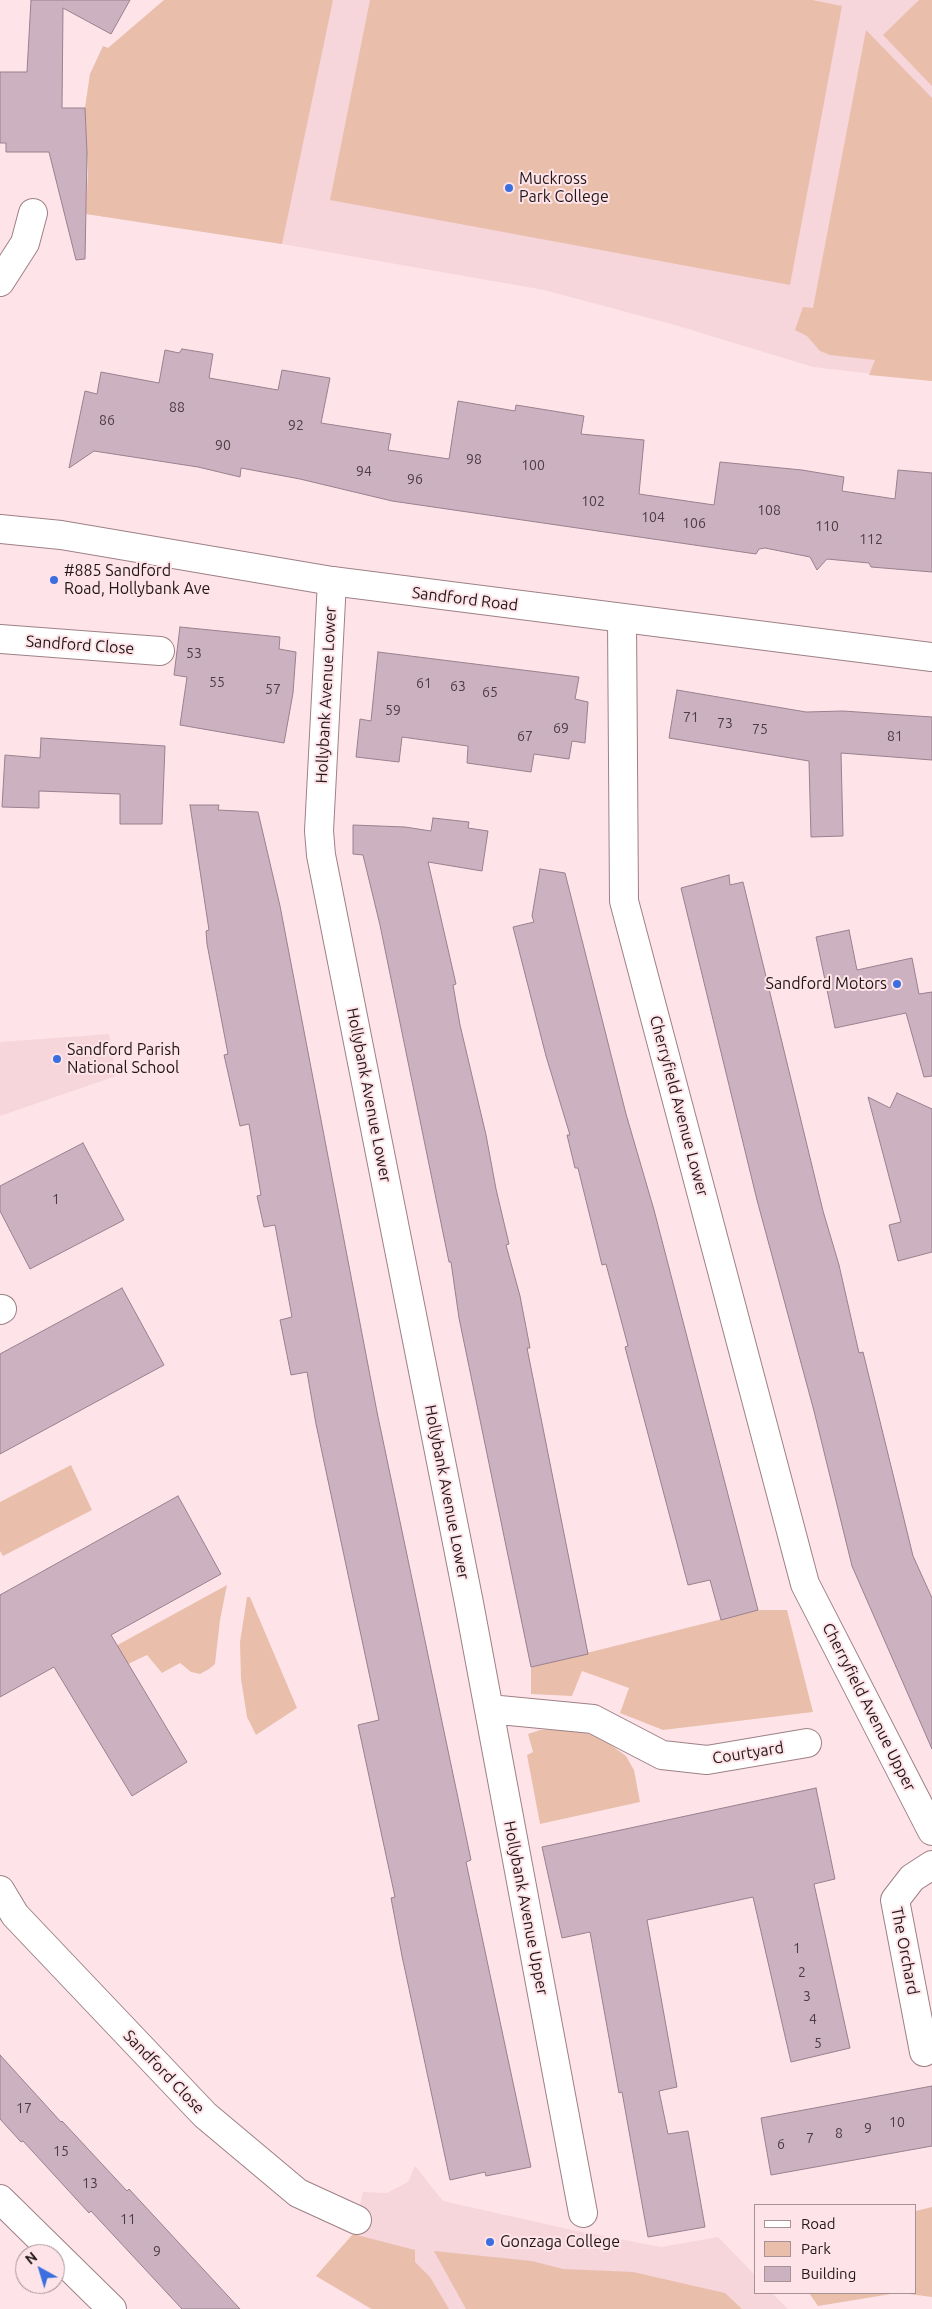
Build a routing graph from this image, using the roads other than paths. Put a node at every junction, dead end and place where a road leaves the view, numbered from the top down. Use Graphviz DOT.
graph roads {
  1 [pos="33,213"];
  2 [pos="0,282"];
  3 [pos="0,528"];
  4 [pos="332,582"];
  5 [pos="622,620"];
  6 [pos="0,639"];
  7 [pos="160,651"];
  8 [pos="932,658"];
  9 [pos="805,1584"];
  10 [pos="469,1603"];
  11 [pos="489,1709"];
  12 [pos="807,1743"];
  13 [pos="932,1831"];
  14 [pos="932,1865"];
  15 [pos="0,1890"];
  16 [pos="924,2052"];
  17 [pos="0,2199"];
  18 [pos="583,2213"];
  19 [pos="356,2220"];
  20 [pos="112,2309"];
  1 -- 2 [label="street"];
  3 -- 4 [label="street, Sandford Road"];
  4 -- 5 [label="street, Sandford Road"];
  4 -- 10 [label="street, Hollybank Avenue Lower"];
  5 -- 8 [label="street, Sandford Road"];
  5 -- 9 [label="street, Cherryfield Avenue Lower"];
  6 -- 7 [label="street, Sandford Close"];
  9 -- 13 [label="street, Cherryfield Avenue Upper"];
  10 -- 11 [label="street, Hollybank Avenue Upper"];
  11 -- 12 [label="street, Courtyard"];
  11 -- 18 [label="street, Hollybank Avenue Upper"];
  14 -- 16 [label="street, The Orchard"];
  15 -- 19 [label="street, Sandford Close"];
  17 -- 20 [label="street"];
}
